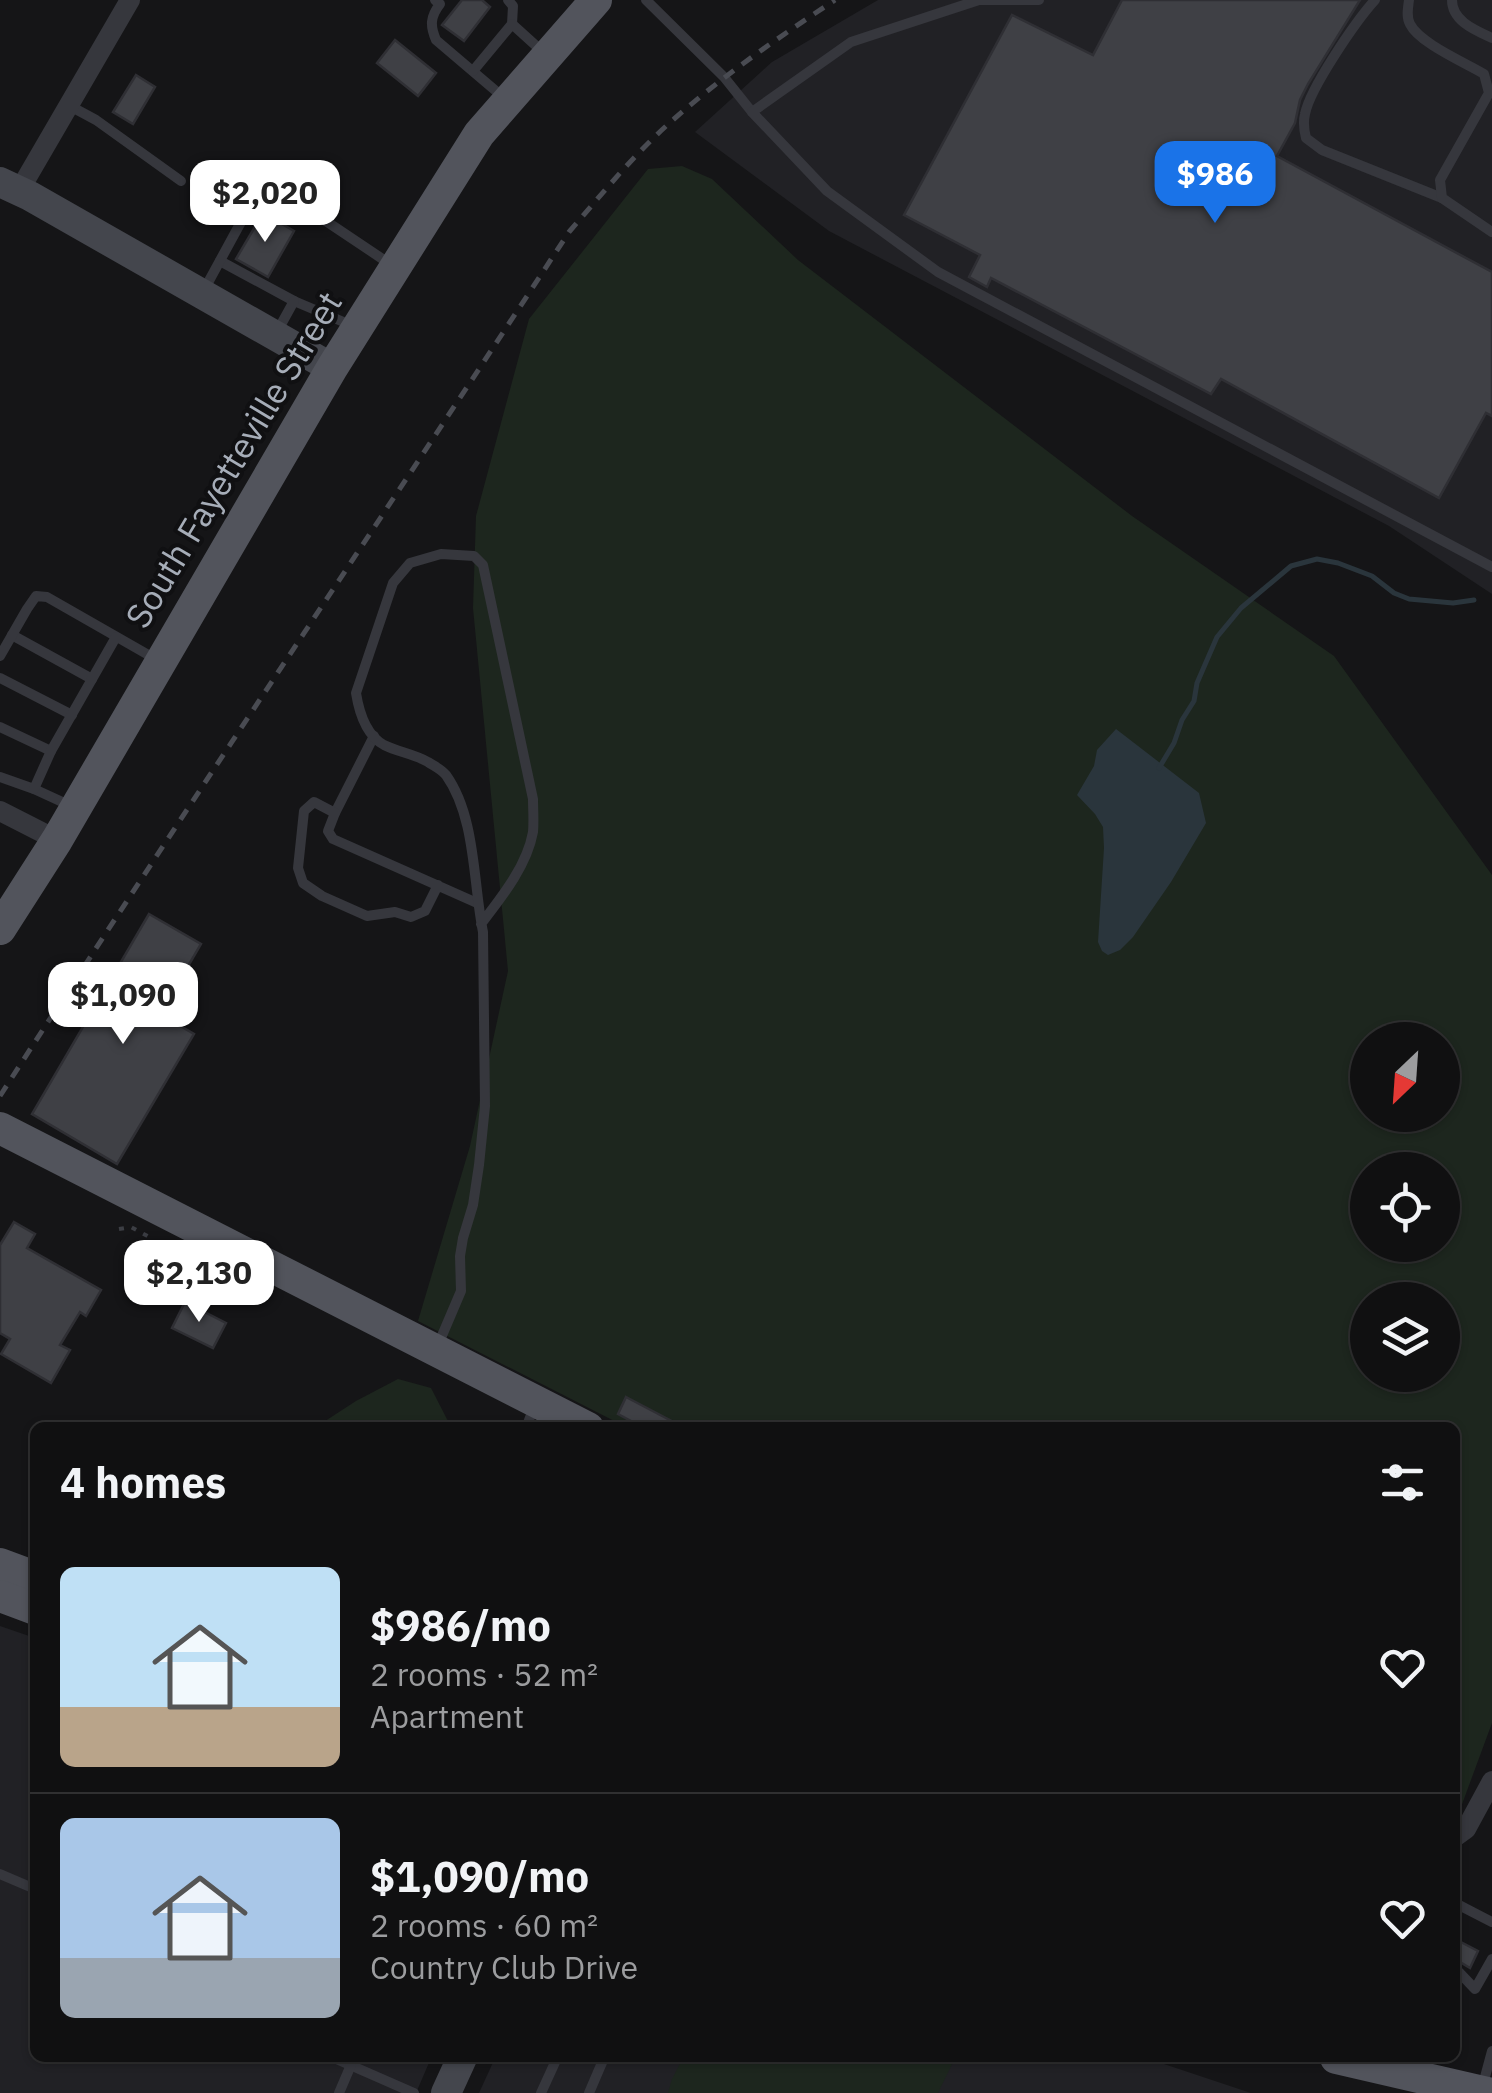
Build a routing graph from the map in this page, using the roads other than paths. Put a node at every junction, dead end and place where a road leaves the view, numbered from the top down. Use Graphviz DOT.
graph roads {
  1 [pos="130,0"];
  2 [pos="508,0"];
  3 [pos="596,0"];
  4 [pos="646,0"];
  5 [pos="1040,0"];
  6 [pos="1375,0"];
  7 [pos="1410,0"];
  8 [pos="1452,0"];
  9 [pos="439,1"];
  10 [pos="512,24"];
  11 [pos="1492,38"];
  12 [pos="547,56"];
  13 [pos="472,71"];
  14 [pos="1491,92"];
  15 [pos="507,101"];
  16 [pos="69,105"];
  17 [pos="752,112"];
  18 [pos="180,181"];
  19 [pos="9,186"];
  20 [pos="1442,198"];
  21 [pos="1492,232"];
  22 [pos="220,260"];
  23 [pos="395,268"];
  24 [pos="202,294"];
  25 [pos="294,301"];
  26 [pos="357,328"];
  27 [pos="275,335"];
  28 [pos="332,368"];
  29 [pos="1492,567"];
  30 [pos="12,635"];
  31 [pos="116,637"];
  32 [pos="0,656"];
  33 [pos="161,662"];
  34 [pos="0,678"];
  35 [pos="92,679"];
  36 [pos="72,715"];
  37 [pos="0,727"];
  38 [pos="374,736"];
  39 [pos="51,751"];
  40 [pos="0,778"];
  41 [pos="34,789"];
  42 [pos="76,808"];
  43 [pos="0,811"];
  44 [pos="335,813"];
  45 [pos="57,840"];
  46 [pos="438,885"];
  47 [pos="478,903"];
  48 [pos="481,924"];
  49 [pos="0,930"];
  50 [pos="0,1128"];
  51 [pos="436,1350"];
  52 [pos="532,1414"];
  53 [pos="564,1422"];
  54 [pos="0,1564"];
  55 [pos="30,1575"];
  56 [pos="0,1596"];
  57 [pos="30,1606"];
  58 [pos="1492,1781"];
  59 [pos="1460,1833"];
  60 [pos="0,1874"];
  61 [pos="30,1887"];
  62 [pos="1460,1906"];
  63 [pos="1492,1922"];
  64 [pos="1492,1959"];
  65 [pos="1460,1973"];
  66 [pos="1492,2051"];
  67 [pos="342,2062"];
  68 [pos="460,2062"];
  69 [pos="554,2062"];
  70 [pos="602,2062"];
  71 [pos="1354,2062"];
  72 [pos="351,2066"];
  73 [pos="1485,2092"];
  74 [pos="339,2093"];
  75 [pos="414,2093"];
  76 [pos="446,2093"];
  77 [pos="540,2093"];
  78 [pos="589,2093"];
  1 -- 16 [label="street"];
  2 -- 10 [label="lane"];
  3 -- 12 [label="main road, South Fayetteville Street"];
  4 -- 17 [label="lane"];
  5 -- 17 [label="lane"];
  6 -- 20 [label="lane"];
  7 -- 14 [label="lane"];
  8 -- 11 [label="lane"];
  9 -- 13 [label="lane"];
  10 -- 12 [label="lane"];
  10 -- 13 [label="lane"];
  12 -- 15 [label="main road, South Fayetteville Street"];
  13 -- 15 [label="lane"];
  14 -- 20 [label="lane"];
  15 -- 23 [label="main road, South Fayetteville Street"];
  16 -- 18 [label="lane"];
  16 -- 19 [label="street"];
  17 -- 29 [label="lane"];
  19 -- 24 [label="street"];
  20 -- 21 [label="lane"];
  22 -- 23 [label="lane"];
  22 -- 24 [label="lane"];
  22 -- 25 [label="lane"];
  23 -- 26 [label="main road, South Fayetteville Street"];
  24 -- 27 [label="street"];
  25 -- 26 [label="lane"];
  25 -- 27 [label="lane"];
  26 -- 28 [label="main road, South Fayetteville Street"];
  27 -- 28 [label="street"];
  28 -- 33 [label="main road, South Fayetteville Street"];
  30 -- 31 [label="lane"];
  30 -- 32 [label="lane"];
  30 -- 35 [label="lane"];
  31 -- 33 [label="lane"];
  31 -- 35 [label="lane"];
  33 -- 42 [label="main road, South Fayetteville Street"];
  34 -- 36 [label="lane"];
  35 -- 36 [label="lane"];
  36 -- 39 [label="lane"];
  37 -- 39 [label="lane"];
  38 -- 44 [label="lane"];
  38 -- 47 [label="lane"];
  38 -- 48 [label="lane"];
  39 -- 41 [label="lane"];
  40 -- 41 [label="lane"];
  41 -- 42 [label="lane"];
  42 -- 45 [label="main road, South Fayetteville Street"];
  43 -- 45 [label="street"];
  44 -- 46 [label="lane"];
  44 -- 46 [label="lane"];
  45 -- 49 [label="main road, South Fayetteville Street"];
  46 -- 47 [label="lane"];
  47 -- 48 [label="lane"];
  48 -- 51 [label="lane"];
  50 -- 51 [label="main road"];
  51 -- 52 [label="main road"];
  52 -- 53 [label="main road"];
  54 -- 55 [label="main road"];
  56 -- 57 [label="main road"];
  58 -- 59 [label="street"];
  60 -- 61 [label="lane"];
  62 -- 63 [label="lane"];
  64 -- 65 [label="lane"];
  66 -- 73 [label="lane"];
  67 -- 72 [label="lane"];
  68 -- 76 [label="street"];
  69 -- 77 [label="lane"];
  70 -- 78 [label="lane"];
  71 -- 73 [label="main road"];
  72 -- 74 [label="lane"];
  72 -- 75 [label="lane"];
}
